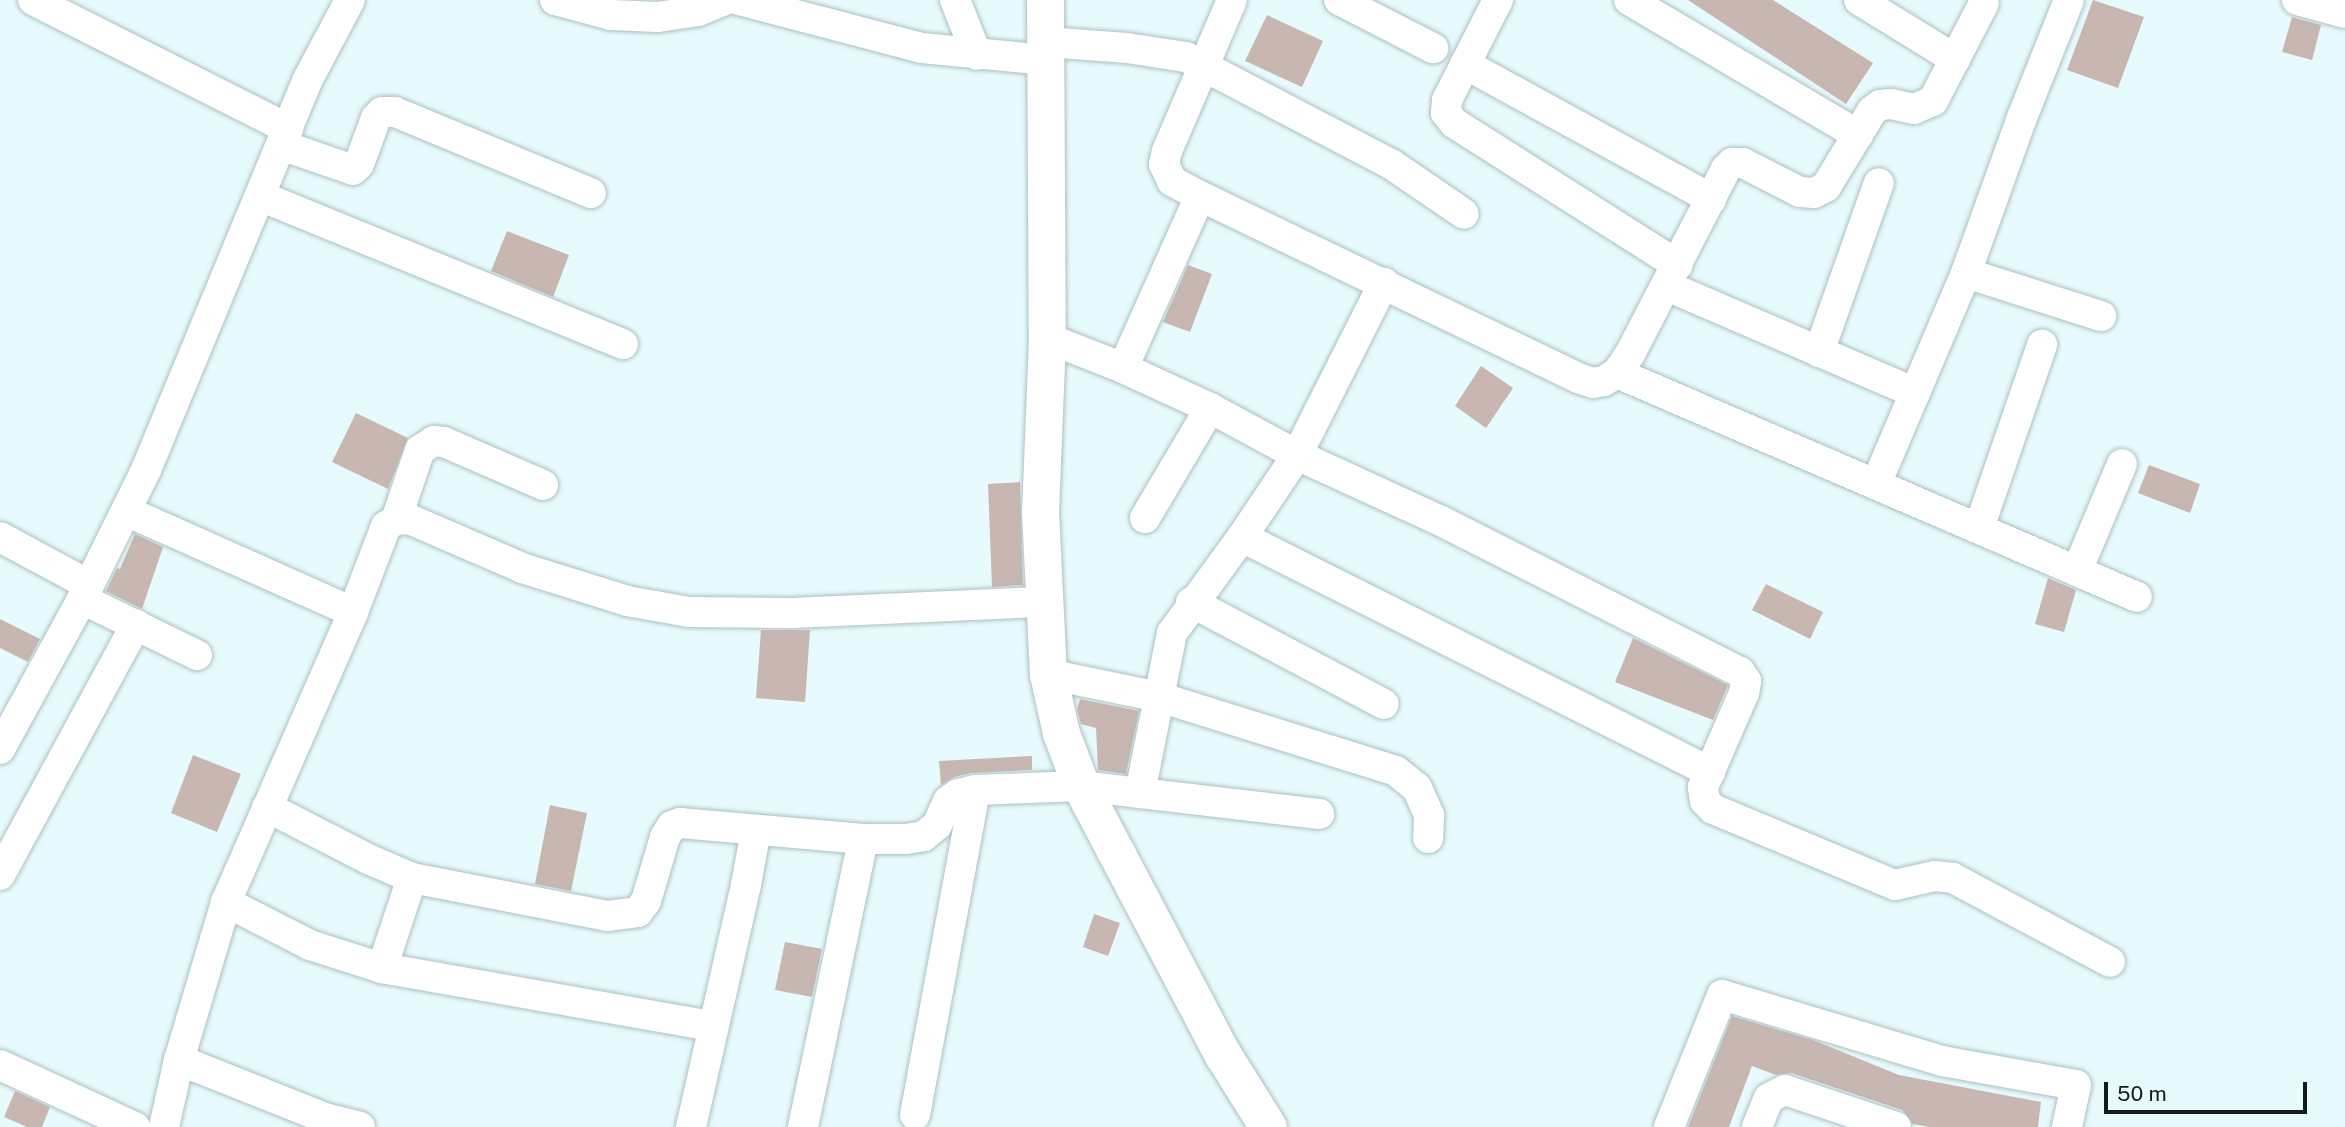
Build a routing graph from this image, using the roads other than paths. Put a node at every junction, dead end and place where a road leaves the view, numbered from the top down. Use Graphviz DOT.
graph roads {
  1 [pos="33,0"];
  2 [pos="350,0"];
  3 [pos="555,0"];
  4 [pos="725,0"];
  5 [pos="739,0"];
  6 [pos="955,0"];
  7 [pos="1045,0"];
  8 [pos="1232,0"];
  9 [pos="1339,0"];
  10 [pos="1498,0"];
  11 [pos="1629,0"];
  12 [pos="1859,0"];
  13 [pos="2069,0"];
  14 [pos="2297,0"];
  15 [pos="1984,3"];
  16 [pos="2338,8"];
  17 [pos="1433,48"];
  18 [pos="1046,51"];
  19 [pos="977,55"];
  20 [pos="1955,58"];
  21 [pos="1465,64"];
  22 [pos="1203,66"];
  23 [pos="1858,135"];
  24 [pos="285,137"];
  25 [pos="1878,183"];
  26 [pos="591,192"];
  27 [pos="260,196"];
  28 [pos="1200,196"];
  29 [pos="1712,199"];
  30 [pos="1464,214"];
  31 [pos="1966,273"];
  32 [pos="1673,276"];
  33 [pos="1384,284"];
  34 [pos="2101,316"];
  35 [pos="1047,338"];
  36 [pos="623,344"];
  37 [pos="2042,345"];
  38 [pos="1819,352"];
  39 [pos="1123,368"];
  40 [pos="1617,373"];
  41 [pos="1915,393"];
  42 [pos="1210,408"];
  43 [pos="1297,455"];
  44 [pos="2122,464"];
  45 [pos="1876,484"];
  46 [pos="542,485"];
  47 [pos="126,511"];
  48 [pos="1144,518"];
  49 [pos="396,520"];
  50 [pos="1979,528"];
  51 [pos="0,537"];
  52 [pos="1242,537"];
  53 [pos="2077,571"];
  54 [pos="85,592"];
  55 [pos="2137,597"];
  56 [pos="1042,602"];
  57 [pos="1191,602"];
  58 [pos="353,612"];
  59 [pos="136,625"];
  60 [pos="197,655"];
  61 [pos="1048,674"];
  62 [pos="1159,697"];
  63 [pos="1384,704"];
  64 [pos="1,744"];
  65 [pos="1710,772"];
  66 [pos="1081,786"];
  67 [pos="975,790"];
  68 [pos="1140,793"];
  69 [pos="267,807"];
  70 [pos="1319,814"];
  71 [pos="756,830"];
  72 [pos="1428,838"];
  73 [pos="863,839"];
  74 [pos="0,875"];
  75 [pos="412,878"];
  76 [pos="226,902"];
  77 [pos="2110,962"];
  78 [pos="382,968"];
  79 [pos="712,1026"];
  80 [pos="179,1060"];
  81 [pos="0,1065"];
  82 [pos="915,1115"];
  83 [pos="84,1116"];
  84 [pos="135,1127"];
  85 [pos="164,1127"];
  86 [pos="360,1127"];
  87 [pos="691,1127"];
  88 [pos="803,1127"];
  89 [pos="1268,1127"];
  90 [pos="1669,1127"];
  91 [pos="1757,1127"];
  92 [pos="1896,1127"];
  93 [pos="2067,1127"];
  1 -- 24 [label="street"];
  2 -- 24 [label="street"];
  3 -- 4 [label="street"];
  5 -- 19 [label="street"];
  6 -- 19 [label="street"];
  7 -- 18 [label="street"];
  8 -- 22 [label="street"];
  9 -- 17 [label="street"];
  10 -- 21 [label="street"];
  11 -- 23 [label="street"];
  12 -- 20 [label="street"];
  13 -- 31 [label="street"];
  14 -- 16 [label="street"];
  15 -- 20 [label="street"];
  18 -- 19 [label="street"];
  18 -- 22 [label="street"];
  18 -- 35 [label="street"];
  20 -- 23 [label="street"];
  21 -- 29 [label="street"];
  21 -- 32 [label="street"];
  22 -- 28 [label="street"];
  22 -- 30 [label="street"];
  23 -- 29 [label="street"];
  24 -- 26 [label="street"];
  24 -- 27 [label="street"];
  25 -- 38 [label="street"];
  27 -- 36 [label="street"];
  27 -- 47 [label="street"];
  28 -- 33 [label="street"];
  28 -- 39 [label="street"];
  29 -- 32 [label="street"];
  31 -- 34 [label="street"];
  31 -- 41 [label="street"];
  32 -- 38 [label="street"];
  32 -- 40 [label="street"];
  33 -- 40 [label="street"];
  33 -- 43 [label="street"];
  35 -- 39 [label="street"];
  35 -- 56 [label="street"];
  37 -- 50 [label="street"];
  38 -- 41 [label="street"];
  39 -- 42 [label="street"];
  40 -- 45 [label="street"];
  41 -- 45 [label="street"];
  42 -- 43 [label="street"];
  42 -- 48 [label="street"];
  43 -- 52 [label="street"];
  43 -- 65 [label="street"];
  44 -- 53 [label="street"];
  45 -- 50 [label="street"];
  46 -- 49 [label="street"];
  47 -- 54 [label="street"];
  47 -- 58 [label="street"];
  49 -- 56 [label="street"];
  49 -- 58 [label="street"];
  50 -- 53 [label="street"];
  51 -- 54 [label="street"];
  52 -- 57 [label="street"];
  52 -- 65 [label="street"];
  53 -- 55 [label="street"];
  54 -- 59 [label="street"];
  54 -- 64 [label="street"];
  56 -- 61 [label="street"];
  57 -- 62 [label="street"];
  57 -- 63 [label="street"];
  58 -- 69 [label="street"];
  59 -- 60 [label="street"];
  59 -- 74 [label="street"];
  61 -- 62 [label="street"];
  61 -- 66 [label="street"];
  62 -- 68 [label="street"];
  62 -- 72 [label="street"];
  65 -- 77 [label="street"];
  66 -- 67 [label="street"];
  66 -- 68 [label="street"];
  66 -- 89 [label="street"];
  67 -- 73 [label="street"];
  67 -- 82 [label="street"];
  68 -- 70 [label="street"];
  69 -- 75 [label="street"];
  69 -- 76 [label="street"];
  71 -- 73 [label="street"];
  71 -- 75 [label="street"];
  71 -- 79 [label="street"];
  73 -- 88 [label="street"];
  75 -- 78 [label="street"];
  76 -- 78 [label="street"];
  76 -- 80 [label="street"];
  78 -- 79 [label="street"];
  79 -- 87 [label="street"];
  80 -- 85 [label="street"];
  80 -- 86 [label="street"];
  81 -- 83 [label="street"];
  83 -- 84 [label="street"];
  90 -- 93 [label="street"];
  91 -- 92 [label="street"];
}
